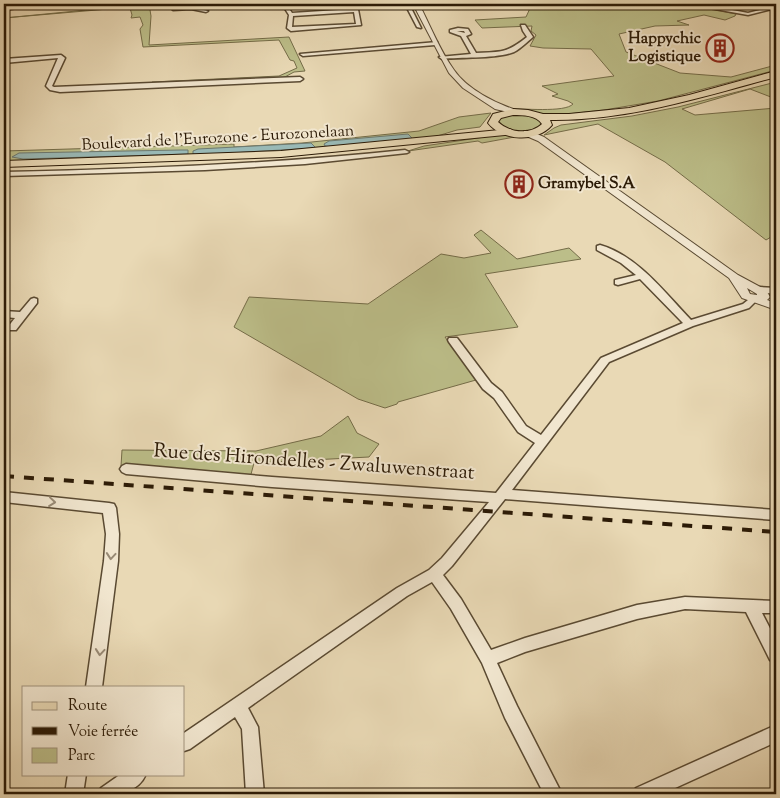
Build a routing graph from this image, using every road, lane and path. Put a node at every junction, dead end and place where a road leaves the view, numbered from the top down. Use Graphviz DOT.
graph roads {
  1 [pos="43,4"];
  2 [pos="169,4"];
  3 [pos="286,4"];
  4 [pos="355,4"];
  5 [pos="407,4"];
  6 [pos="416,4"];
  7 [pos="674,4"];
  8 [pos="695,4"];
  9 [pos="12,6"];
  10 [pos="706,6"];
  11 [pos="776,7"];
  12 [pos="4,9"];
  13 [pos="357,10"];
  14 [pos="206,11"];
  15 [pos="290,15"];
  16 [pos="523,26"];
  17 [pos="419,27"];
  18 [pos="463,36"];
  19 [pos="436,43"];
  20 [pos="303,54"];
  21 [pos="442,56"];
  22 [pos="475,56"];
  23 [pos="4,61"];
  24 [pos="776,74"];
  25 [pos="301,79"];
  26 [pos="776,79"];
  27 [pos="477,94"];
  28 [pos="513,112"];
  29 [pos="582,118"];
  30 [pos="495,119"];
  31 [pos="542,128"];
  32 [pos="510,132"];
  33 [pos="434,140"];
  34 [pos="405,152"];
  35 [pos="4,164"];
  36 [pos="4,174"];
  37 [pos="600,248"];
  38 [pos="640,276"];
  39 [pos="618,282"];
  40 [pos="759,294"];
  41 [pos="34,301"];
  42 [pos="776,307"];
  43 [pos="4,314"];
  44 [pos="22,314"];
  45 [pos="689,324"];
  46 [pos="12,328"];
  47 [pos="453,340"];
  48 [pos="542,442"];
  49 [pos="126,469"];
  50 [pos="500,496"];
  51 [pos="4,497"];
  52 [pos="776,515"];
  53 [pos="434,574"];
  54 [pos="750,605"];
  55 [pos="776,607"];
  56 [pos="776,655"];
  57 [pos="488,659"];
  58 [pos="94,686"];
  59 [pos="238,706"];
  60 [pos="776,733"];
  61 [pos="185,742"];
  62 [pos="77,776"];
  63 [pos="134,776"];
  64 [pos="74,794"];
  65 [pos="107,794"];
  66 [pos="255,794"];
  67 [pos="553,794"];
  68 [pos="642,794"];
  1 -- 9 [label="street"];
  2 -- 14 [label="street"];
  3 -- 15 [label="street"];
  4 -- 13 [label="street"];
  5 -- 17 [label="street"];
  6 -- 19 [label="street"];
  7 -- 8 [label="street"];
  8 -- 10 [label="street"];
  9 -- 12 [label="street"];
  10 -- 11 [label="street"];
  13 -- 15 [label="street"];
  13 -- 15 [label="street"];
  16 -- 22 [label="street"];
  18 -- 22 [label="street"];
  19 -- 20 [label="street"];
  19 -- 21 [label="street"];
  21 -- 22 [label="street"];
  21 -- 27 [label="street"];
  23 -- 25 [label="street"];
  24 -- 29 [label="main road"];
  26 -- 29 [label="main road"];
  27 -- 28 [label="street"];
  27 -- 30 [label="street"];
  28 -- 30 [label="main road, Boulevard de l'Eurozone - Eurozonelaan"];
  28 -- 31 [label="main road"];
  29 -- 31 [label="main road, Boulevard de l'Eurozone - Eurozonelaan"];
  30 -- 32 [label="main road"];
  30 -- 33 [label="main road, Boulevard de l'Eurozone - Eurozonelaan"];
  31 -- 32 [label="main road, Boulevard de l'Eurozone - Eurozonelaan"];
  31 -- 40 [label="street"];
  32 -- 33 [label="main road, Boulevard de l'Eurozone - Eurozonelaan"];
  33 -- 35 [label="main road, Boulevard de l'Eurozone - Eurozonelaan"];
  34 -- 36 [label="street"];
  37 -- 38 [label="street"];
  38 -- 39 [label="street"];
  38 -- 45 [label="street"];
  40 -- 42 [label="street"];
  40 -- 45 [label="street"];
  41 -- 44 [label="street"];
  43 -- 44 [label="street"];
  44 -- 46 [label="street"];
  45 -- 48 [label="street"];
  47 -- 48 [label="street"];
  48 -- 50 [label="street"];
  49 -- 50 [label="street, Rue des Hirondelles - Zwaluwenstraat"];
  50 -- 52 [label="street, Rue des Hirondelles - Zwaluwenstraat"];
  50 -- 53 [label="street"];
  51 -- 58 [label="street, one-way"];
  53 -- 57 [label="street"];
  53 -- 59 [label="street"];
  54 -- 55 [label="street"];
  54 -- 56 [label="street"];
  54 -- 57 [label="street"];
  57 -- 67 [label="street"];
  59 -- 61 [label="street"];
  59 -- 66 [label="street"];
  60 -- 68 [label="street"];
  62 -- 64 [label="street"];
  63 -- 65 [label="street"];
}
